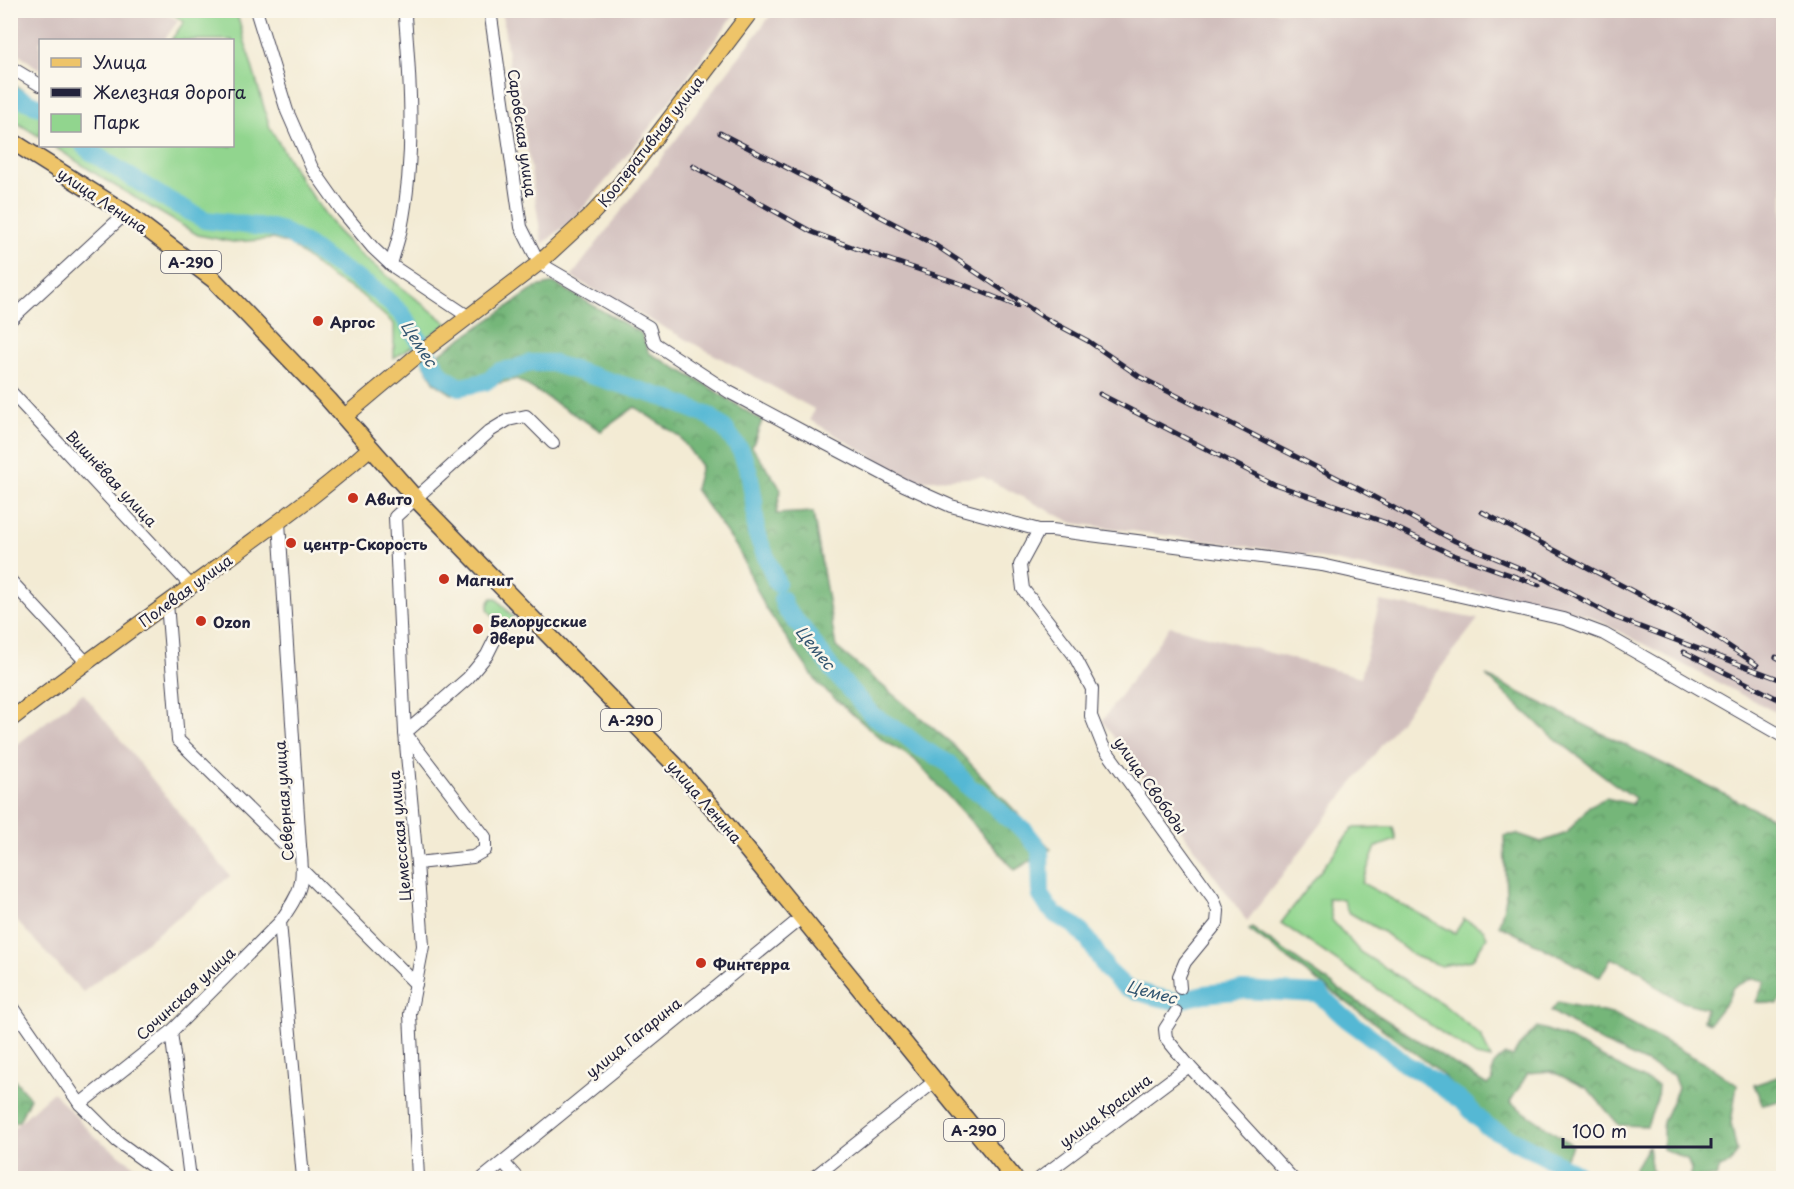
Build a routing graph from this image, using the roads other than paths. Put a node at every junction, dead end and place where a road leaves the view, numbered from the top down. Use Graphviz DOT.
graph roads {
  1 [pos="256,10"];
  2 [pos="407,10"];
  3 [pos="490,10"];
  4 [pos="753,10"];
  5 [pos="10,67"];
  6 [pos="39,84"];
  7 [pos="10,140"];
  8 [pos="126,213"];
  9 [pos="538,260"];
  10 [pos="391,265"];
  11 [pos="469,317"];
  12 [pos="10,320"];
  13 [pos="10,391"];
  14 [pos="344,417"];
  15 [pos="553,443"];
  16 [pos="370,448"];
  17 [pos="416,499"];
  18 [pos="279,522"];
  19 [pos="1040,530"];
  20 [pos="10,580"];
  21 [pos="191,586"];
  22 [pos="167,603"];
  23 [pos="500,629"];
  24 [pos="86,662"];
  25 [pos="10,720"];
  26 [pos="405,734"];
  27 [pos="1784,737"];
  28 [pos="300,846"];
  29 [pos="417,863"];
  30 [pos="303,871"];
  31 [pos="801,918"];
  32 [pos="280,922"];
  33 [pos="416,984"];
  34 [pos="1180,988"];
  35 [pos="10,1003"];
  36 [pos="1176,1012"];
  37 [pos="171,1032"];
  38 [pos="1189,1066"];
  39 [pos="935,1081"];
  40 [pos="80,1104"];
  41 [pos="503,1162"];
  42 [pos="168,1179"];
  43 [pos="190,1179"];
  44 [pos="303,1179"];
  45 [pos="418,1179"];
  46 [pos="483,1179"];
  47 [pos="517,1179"];
  48 [pos="813,1179"];
  49 [pos="1014,1179"];
  50 [pos="1040,1179"];
  51 [pos="1292,1179"];
  1 -- 10 [label="street"];
  2 -- 10 [label="street"];
  3 -- 9 [label="street, Саровская улица"];
  4 -- 9 [label="main road, Кооперативная улица"];
  5 -- 6 [label="street"];
  7 -- 8 [label="highway, улица Ленина / А-290"];
  8 -- 12 [label="street"];
  8 -- 14 [label="highway, улица Ленина / А-290"];
  9 -- 11 [label="main road, Кооперативная улица"];
  9 -- 19 [label="street"];
  10 -- 11 [label="street"];
  11 -- 14 [label="main road, Кооперативная улица"];
  13 -- 21 [label="street, Вишнёвая улица"];
  14 -- 16 [label="highway, улица Ленина"];
  15 -- 17 [label="street"];
  16 -- 17 [label="highway, улица Ленина / А-290"];
  16 -- 18 [label="main road, Полевая улица"];
  17 -- 26 [label="street, Цемесская улица"];
  17 -- 31 [label="highway, улица Ленина / А-290"];
  18 -- 21 [label="main road, Полевая улица"];
  18 -- 28 [label="street, Северная улица"];
  19 -- 27 [label="street"];
  19 -- 34 [label="street, улица Свободы"];
  20 -- 24 [label="street"];
  21 -- 22 [label="main road, Полевая улица"];
  22 -- 24 [label="main road, Полевая улица"];
  22 -- 28 [label="street"];
  23 -- 26 [label="street"];
  24 -- 25 [label="main road, Полевая улица"];
  26 -- 29 [label="street, Цемесская улица"];
  26 -- 29 [label="street"];
  28 -- 30 [label="street, Северная улица"];
  29 -- 33 [label="street, Цемесская улица"];
  30 -- 32 [label="street, Северная улица"];
  30 -- 33 [label="street"];
  31 -- 39 [label="highway, улица Ленина / А-290"];
  31 -- 41 [label="street, улица Гагарина"];
  32 -- 37 [label="street, Сочинская улица"];
  32 -- 44 [label="street"];
  33 -- 45 [label="street, Цемесская улица"];
  35 -- 40 [label="street"];
  36 -- 38 [label="street"];
  37 -- 40 [label="street, Сочинская улица"];
  37 -- 43 [label="street"];
  38 -- 50 [label="street, улица Красина"];
  38 -- 51 [label="street"];
  39 -- 48 [label="street"];
  39 -- 49 [label="highway, улица Ленина / А-290"];
  40 -- 42 [label="street"];
  41 -- 46 [label="street, улица Гагарина"];
  41 -- 47 [label="street"];
}
